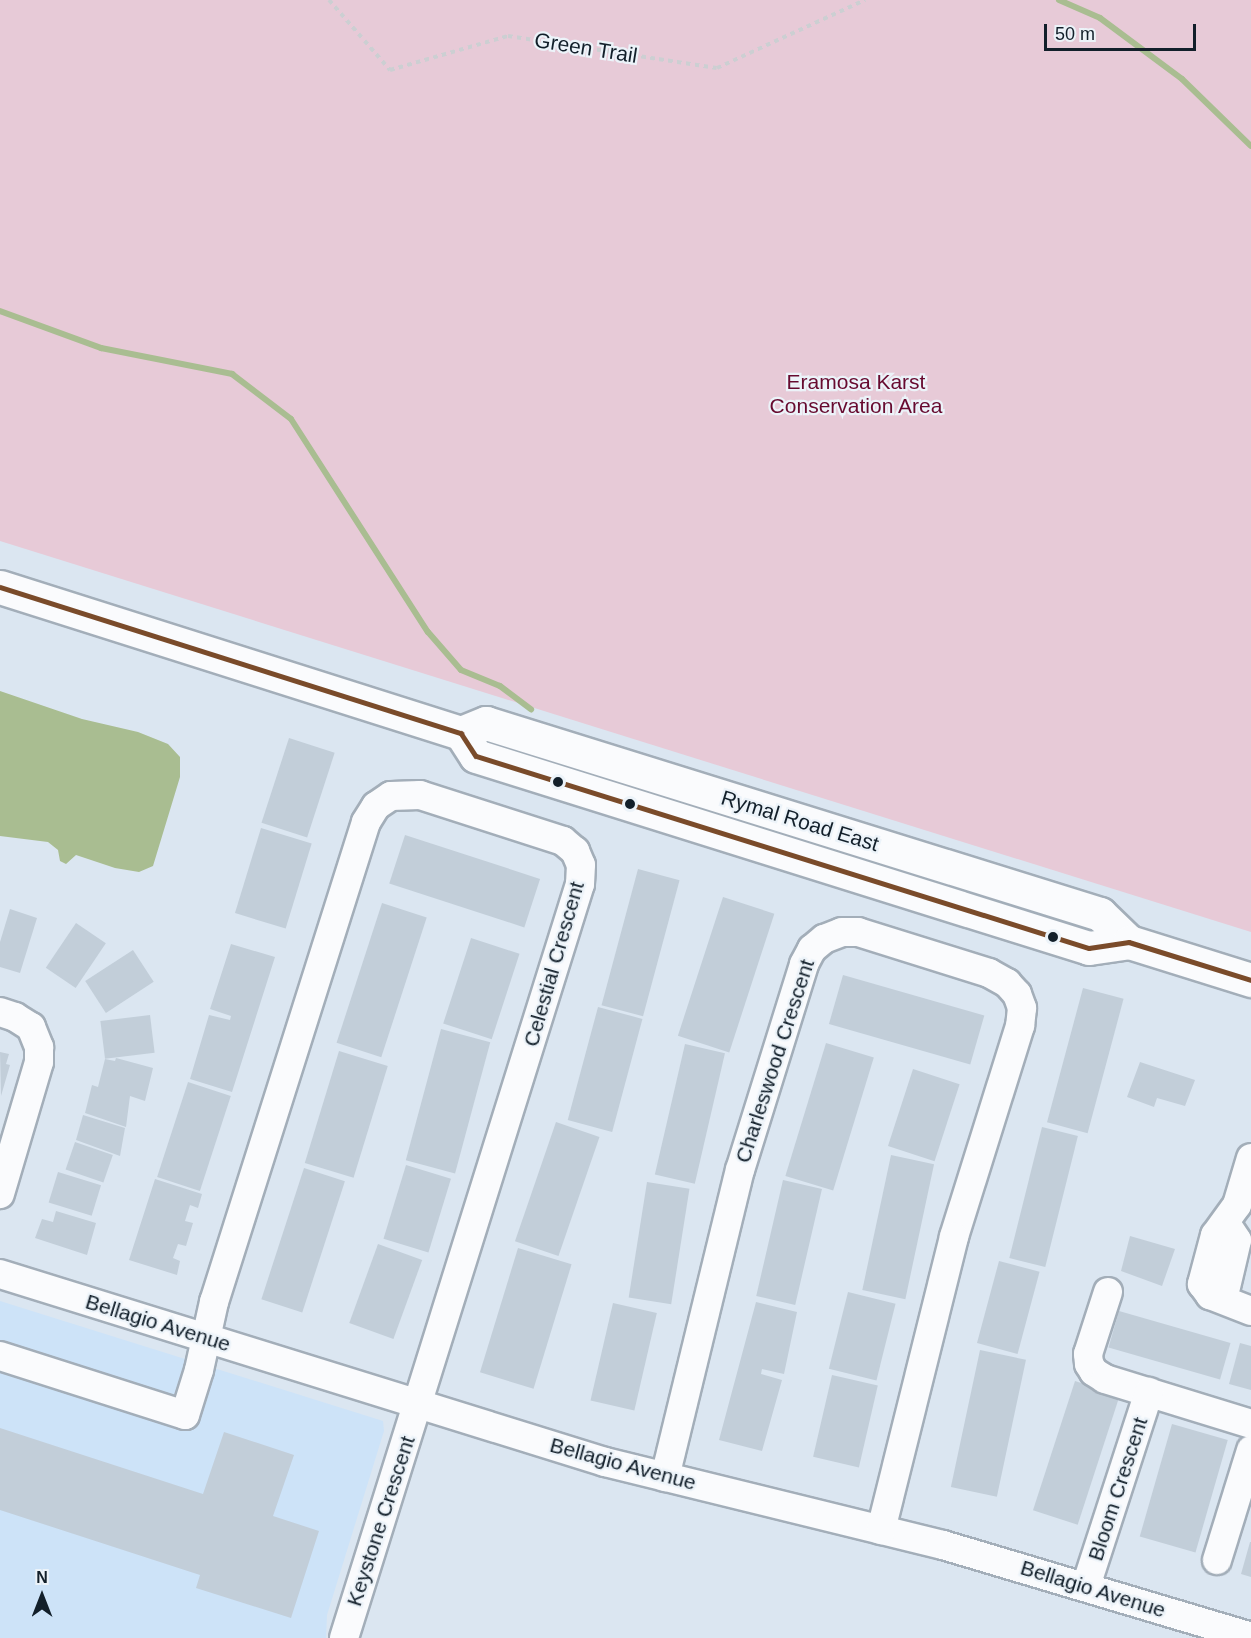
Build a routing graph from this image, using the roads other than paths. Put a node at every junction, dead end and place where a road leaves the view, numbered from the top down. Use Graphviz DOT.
graph roads {
  1 [pos="0,587"];
  2 [pos="1251,980"];
  3 [pos="0,1012"];
  4 [pos="1250,1167"];
  5 [pos="0,1194"];
  6 [pos="1233,1217"];
  7 [pos="0,1274"];
  8 [pos="1108,1292"];
  9 [pos="1251,1300"];
  10 [pos="1251,1311"];
  11 [pos="206,1339"];
  12 [pos="0,1356"];
  13 [pos="1149,1392"];
  14 [pos="418,1404"];
  15 [pos="1251,1424"];
  16 [pos="1251,1450"];
  17 [pos="665,1476"];
  18 [pos="881,1530"];
  19 [pos="1217,1560"];
  20 [pos="1086,1586"];
  21 [pos="1218,1633"];
  22 [pos="1251,1637"];
  23 [pos="344,1638"];
  1 -- 2 [label="main road, Rymal Road East"];
  3 -- 5 [label="street"];
  4 -- 6 [label="street"];
  6 -- 9 [label="street"];
  6 -- 10 [label="street"];
  7 -- 11 [label="street, Bellagio Avenue"];
  8 -- 13 [label="street, Bloom Crescent"];
  11 -- 12 [label="street, Celestial Crescent"];
  11 -- 14 [label="street, Bellagio Avenue"];
  11 -- 14 [label="street, Celestial Crescent"];
  13 -- 15 [label="street, Bloom Crescent"];
  13 -- 20 [label="street, Bloom Crescent"];
  14 -- 17 [label="street, Bellagio Avenue"];
  14 -- 23 [label="street, Keystone Crescent"];
  16 -- 19 [label="street"];
  17 -- 18 [label="street, Bellagio Avenue"];
  17 -- 18 [label="street, Charleswood Crescent"];
  18 -- 20 [label="street, Bellagio Avenue"];
  20 -- 21 [label="street, Bellagio Avenue"];
  21 -- 22 [label="street, Bellagio Avenue"];
}
